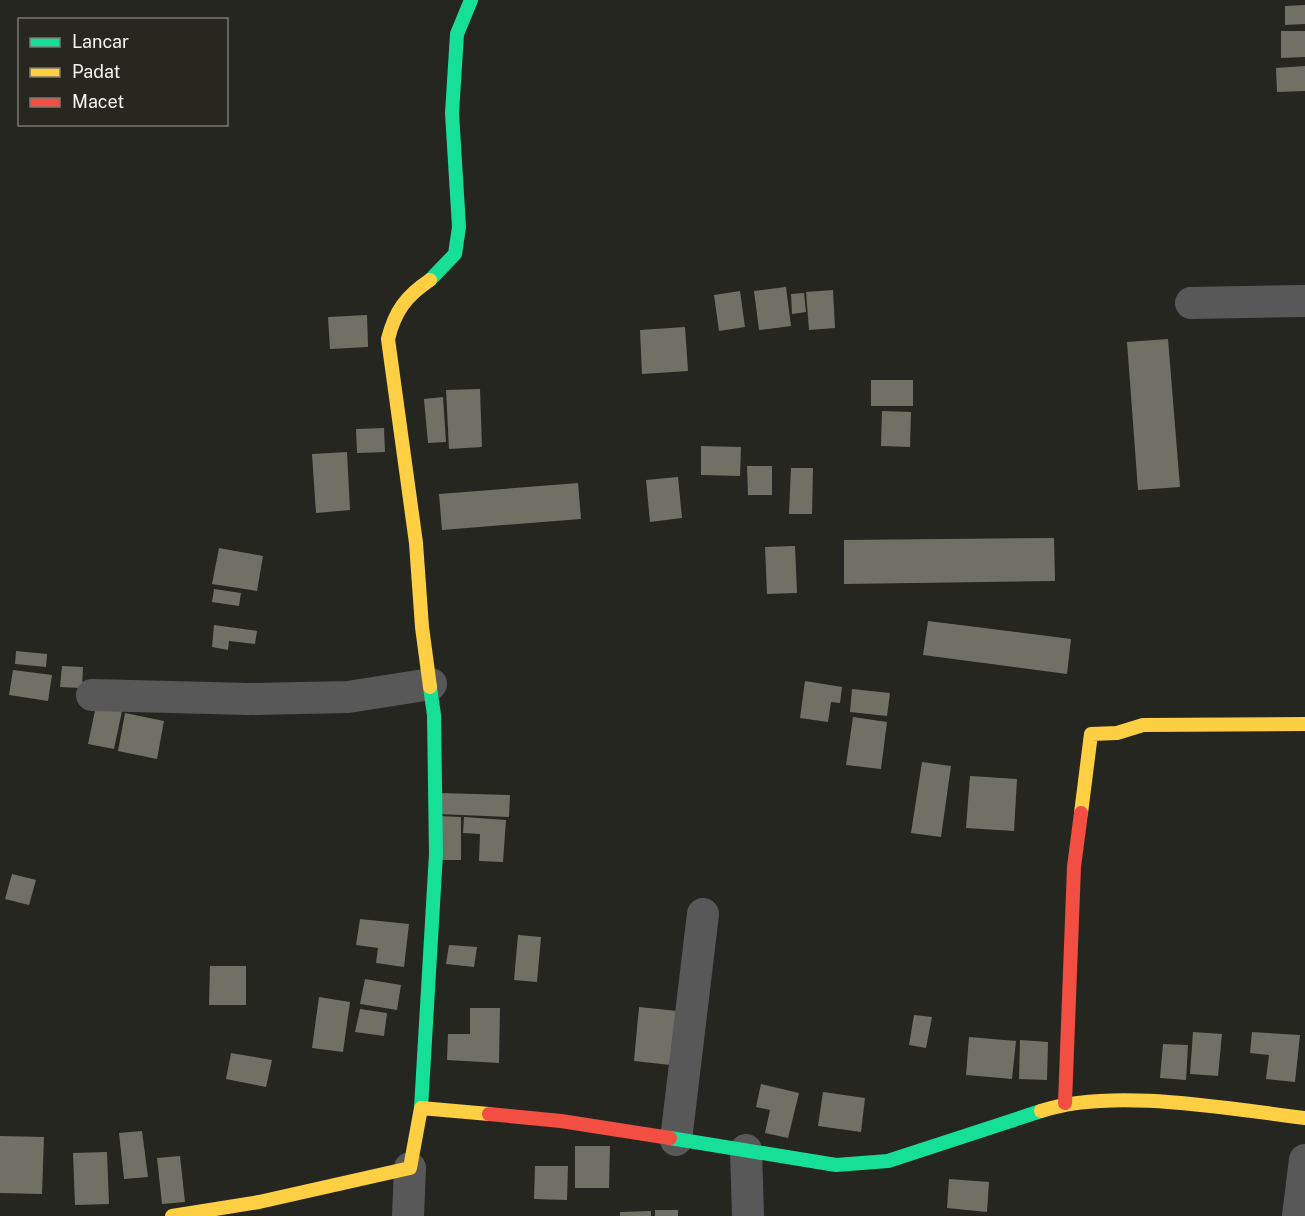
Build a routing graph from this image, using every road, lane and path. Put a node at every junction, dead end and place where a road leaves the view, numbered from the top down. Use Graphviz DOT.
graph roads {
  1 [pos="471,0"];
  2 [pos="1305,301"];
  3 [pos="1191,303"];
  4 [pos="431,684"];
  5 [pos="92,695"];
  6 [pos="1305,724"];
  7 [pos="703,914"];
  8 [pos="1065,1103"];
  9 [pos="421,1108"];
  10 [pos="1305,1118"];
  11 [pos="676,1140"];
  12 [pos="747,1150"];
  13 [pos="1305,1160"];
  14 [pos="410,1168"];
  15 [pos="172,1216"];
  16 [pos="408,1216"];
  17 [pos="748,1216"];
  18 [pos="1298,1216"];
  1 -- 4 [label="street"];
  2 -- 3 [label="street"];
  4 -- 5 [label="street"];
  4 -- 9 [label="street"];
  6 -- 8 [label="street"];
  7 -- 11 [label="street"];
  8 -- 10 [label="street"];
  8 -- 12 [label="street"];
  9 -- 11 [label="street"];
  9 -- 14 [label="street"];
  11 -- 12 [label="street"];
  12 -- 17 [label="street"];
  13 -- 18 [label="street"];
  14 -- 15 [label="street"];
  14 -- 16 [label="street"];
}
